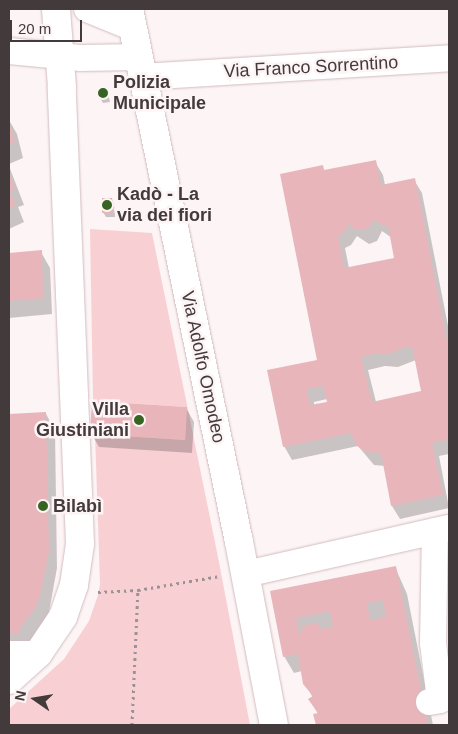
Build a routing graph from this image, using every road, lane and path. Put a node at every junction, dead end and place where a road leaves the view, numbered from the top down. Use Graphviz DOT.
graph roads {
  1 [pos="56,9"];
  2 [pos="86,9"];
  3 [pos="131,18"];
  4 [pos="9,51"];
  5 [pos="60,56"];
  6 [pos="449,58"];
  7 [pos="140,67"];
  8 [pos="442,530"];
  9 [pos="234,575"];
  10 [pos="138,590"];
  11 [pos="95,592"];
  12 [pos="9,654"];
  13 [pos="38,654"];
  14 [pos="9,680"];
  15 [pos="429,702"];
  16 [pos="132,725"];
  17 [pos="274,725"];
  1 -- 5 [label="main road"];
  2 -- 3 [label="street"];
  3 -- 7 [label="main road, Via Adolfo Omodeo"];
  4 -- 5 [label="street, Via Franco Sorrentino"];
  5 -- 7 [label="street, Via Franco Sorrentino"];
  5 -- 13 [label="main road"];
  6 -- 7 [label="street, Via Franco Sorrentino"];
  7 -- 9 [label="main road, Via Adolfo Omodeo"];
  8 -- 9 [label="street"];
  8 -- 15 [label="street"];
  9 -- 10 [label="path"];
  9 -- 17 [label="main road, Via Adolfo Omodeo"];
  10 -- 11 [label="path"];
  10 -- 16 [label="path"];
  12 -- 13 [label="street"];
  13 -- 14 [label="main road"];
}
